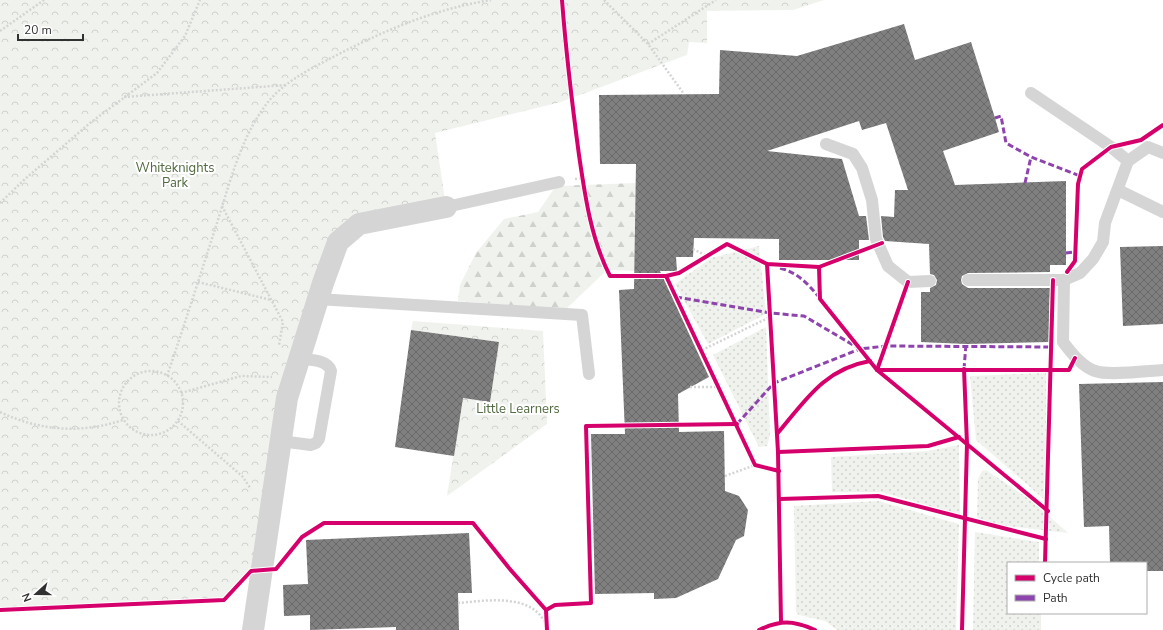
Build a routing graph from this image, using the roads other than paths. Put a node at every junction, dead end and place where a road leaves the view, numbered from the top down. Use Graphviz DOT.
graph roads {
  1 [pos="1031,93"];
  2 [pos="826,144"];
  3 [pos="1163,153"];
  4 [pos="1128,161"];
  5 [pos="559,182"];
  6 [pos="1118,190"];
  7 [pos="446,207"];
  8 [pos="1163,212"];
  9 [pos="968,280"];
  10 [pos="1064,280"];
  11 [pos="930,281"];
  12 [pos="317,299"];
  13 [pos="298,359"];
  14 [pos="1163,370"];
  15 [pos="589,374"];
  16 [pos="280,441"];
  17 [pos="253,630"];
  1 -- 4 [label="lane"];
  2 -- 11 [label="lane"];
  3 -- 4 [label="lane"];
  4 -- 6 [label="lane"];
  5 -- 7 [label="lane"];
  6 -- 8 [label="lane"];
  6 -- 10 [label="lane"];
  7 -- 12 [label="street"];
  9 -- 10 [label="lane"];
  10 -- 14 [label="lane"];
  12 -- 13 [label="street"];
  12 -- 15 [label="lane"];
  13 -- 16 [label="street"];
  13 -- 16 [label="lane"];
  16 -- 17 [label="street"];
}
